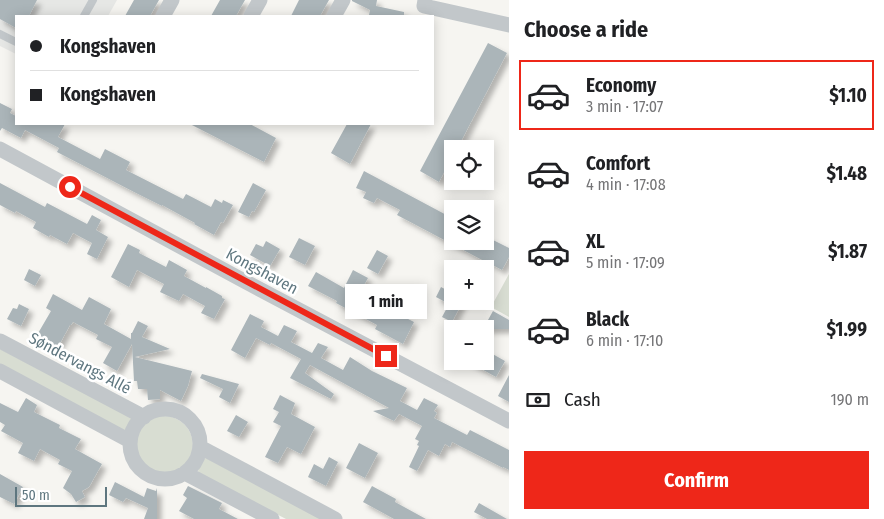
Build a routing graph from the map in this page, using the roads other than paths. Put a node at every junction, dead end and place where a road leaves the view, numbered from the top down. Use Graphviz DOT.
graph roads {
  1 [pos="93,0"];
  2 [pos="172,0"];
  3 [pos="260,0"];
  4 [pos="343,0"];
  5 [pos="425,0"];
  6 [pos="85,15"];
  7 [pos="164,15"];
  8 [pos="252,15"];
  9 [pos="335,15"];
  10 [pos="509,25"];
  11 [pos="0,34"];
  12 [pos="15,42"];
  13 [pos="0,150"];
  14 [pos="0,341"];
  15 [pos="0,371"];
  16 [pos="144,417"];
  17 [pos="509,421"];
  18 [pos="130,441"];
  19 [pos="200,447"];
  20 [pos="185,473"];
  21 [pos="272,519"];
  22 [pos="335,519"];
  1 -- 6 [label="lane"];
  2 -- 7 [label="street"];
  3 -- 8 [label="street"];
  4 -- 9 [label="street"];
  5 -- 10 [label="street"];
  11 -- 12 [label="lane"];
  13 -- 17 [label="street, Kongshaven"];
  14 -- 16 [label="street, Søndervangs Allé"];
  15 -- 18 [label="street"];
  16 -- 18 [label="street"];
  16 -- 19 [label="street"];
  18 -- 20 [label="street"];
  19 -- 20 [label="street"];
  19 -- 22 [label="street"];
  20 -- 21 [label="street"];
}
